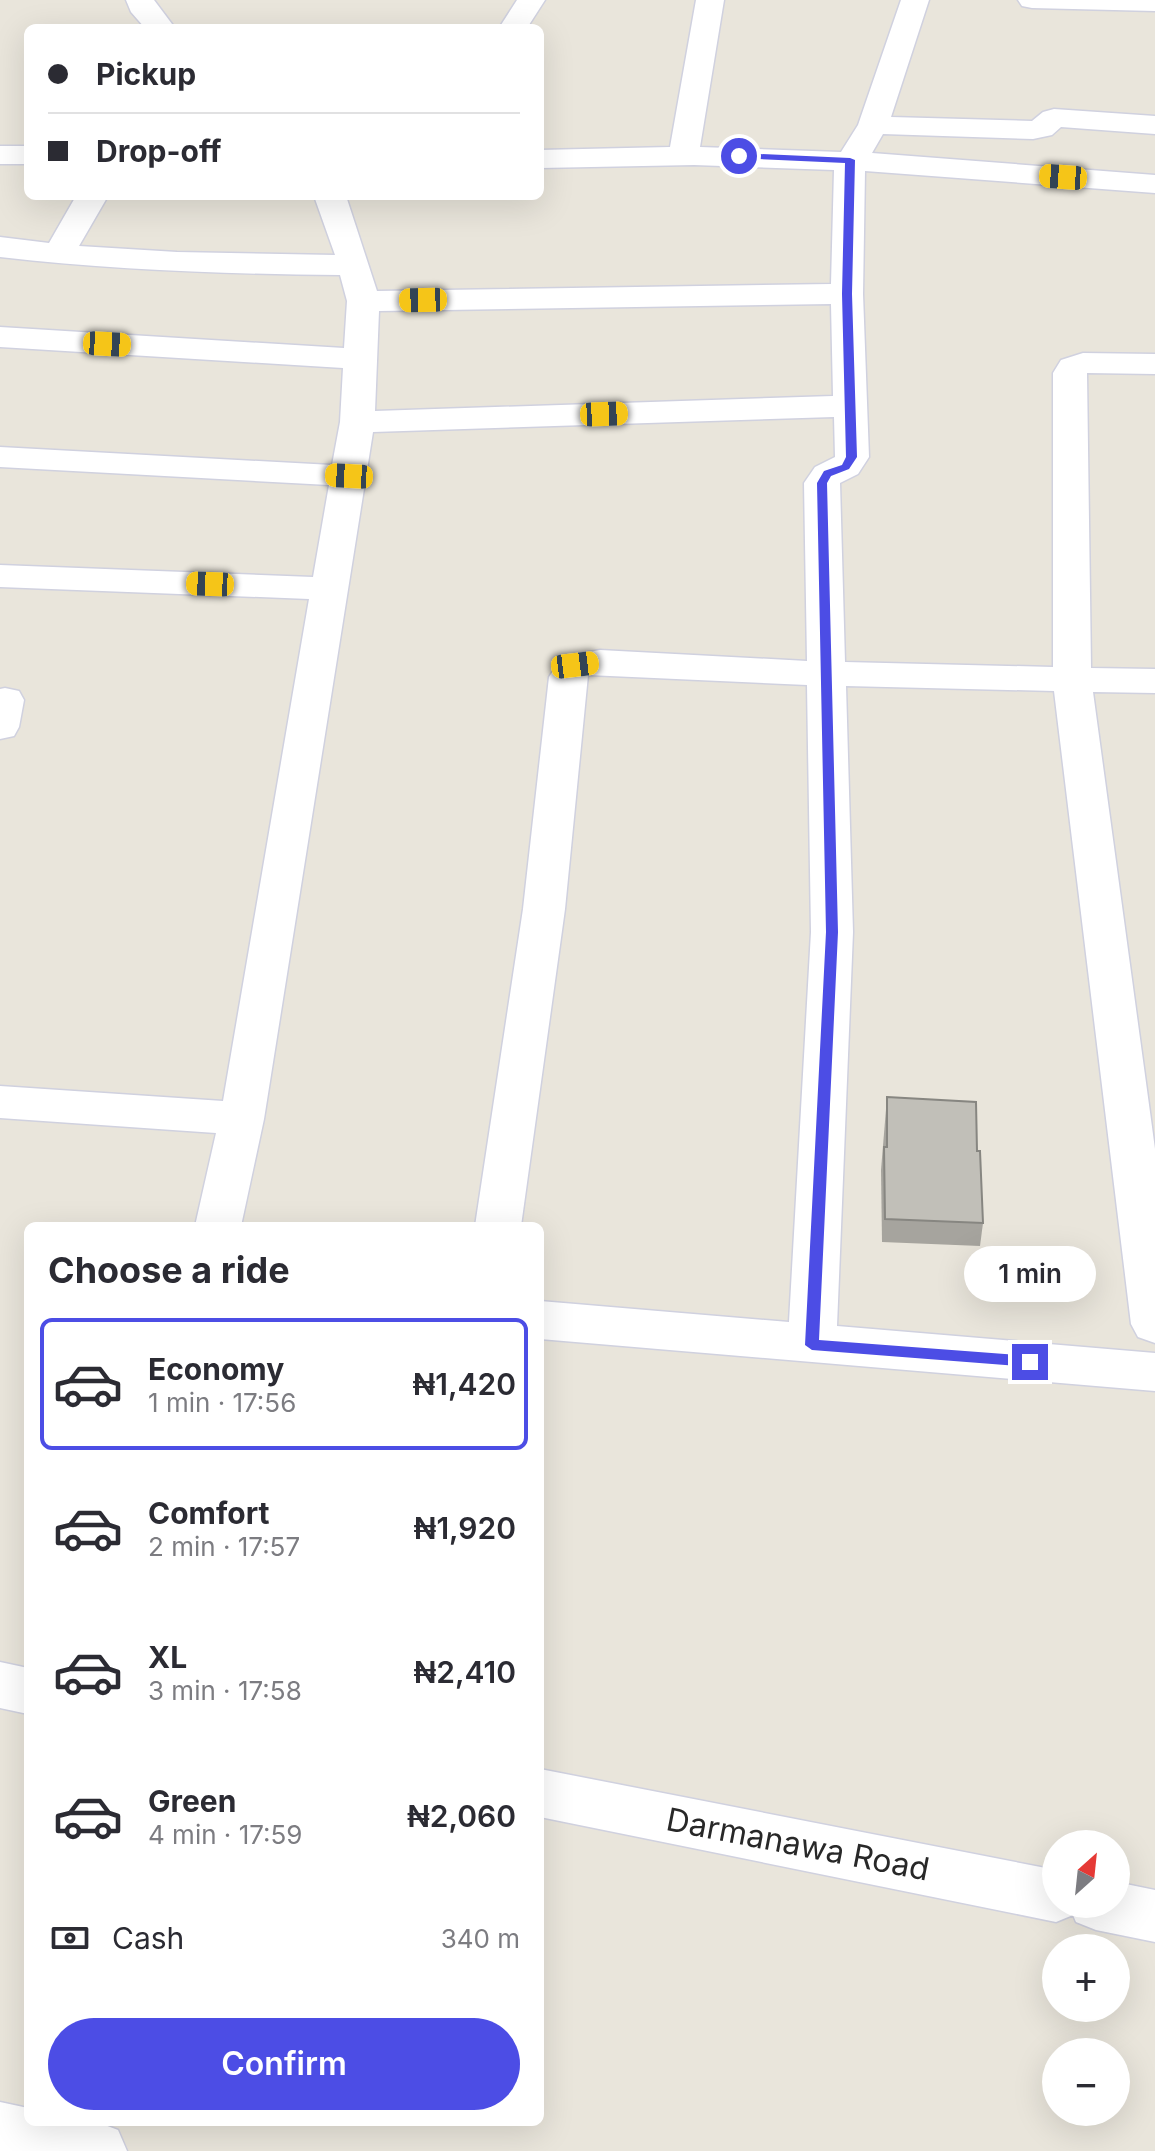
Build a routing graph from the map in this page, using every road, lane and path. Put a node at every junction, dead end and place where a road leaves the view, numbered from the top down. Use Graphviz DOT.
graph roads {
  1 [pos="140,0"];
  2 [pos="531,0"];
  3 [pos="710,0"];
  4 [pos="915,0"];
  5 [pos="1032,0"];
  6 [pos="1155,3"];
  7 [pos="157,24"];
  8 [pos="516,24"];
  9 [pos="873,125"];
  10 [pos="1155,125"];
  11 [pos="684,154"];
  12 [pos="0,155"];
  13 [pos="24,155"];
  14 [pos="544,159"];
  15 [pos="850,160"];
  16 [pos="1155,184"];
  17 [pos="90,200"];
  18 [pos="331,200"];
  19 [pos="0,247"];
  20 [pos="58,255"];
  21 [pos="354,265"];
  22 [pos="847,294"];
  23 [pos="363,301"];
  24 [pos="0,337"];
  25 [pos="360,359"];
  26 [pos="1155,364"];
  27 [pos="850,406"];
  28 [pos="357,422"];
  29 [pos="0,457"];
  30 [pos="349,476"];
  31 [pos="0,576"];
  32 [pos="329,589"];
  33 [pos="828,674"];
  34 [pos="1072,680"];
  35 [pos="1155,681"];
  36 [pos="0,1102"];
  37 [pos="242,1119"];
  38 [pos="219,1222"];
  39 [pos="499,1222"];
  40 [pos="544,1320"];
  41 [pos="1155,1324"];
  42 [pos="812,1345"];
  43 [pos="1155,1372"];
  44 [pos="0,1685"];
  45 [pos="24,1690"];
  46 [pos="544,1794"];
  47 [pos="1042,1893"];
  48 [pos="1130,1911"];
  49 [pos="1155,1916"];
  50 [pos="0,2131"];
  51 [pos="97,2151"];
  1 -- 7 [label="street"];
  2 -- 8 [label="street"];
  3 -- 11 [label="street"];
  4 -- 9 [label="street"];
  5 -- 6 [label="street"];
  9 -- 10 [label="street"];
  9 -- 15 [label="street"];
  11 -- 14 [label="street"];
  11 -- 15 [label="street"];
  12 -- 13 [label="street"];
  15 -- 16 [label="street"];
  15 -- 22 [label="street"];
  17 -- 20 [label="street"];
  18 -- 21 [label="street"];
  19 -- 20 [label="street"];
  20 -- 21 [label="street"];
  21 -- 23 [label="street"];
  22 -- 23 [label="street"];
  22 -- 27 [label="street"];
  23 -- 25 [label="street"];
  24 -- 25 [label="street"];
  25 -- 28 [label="street"];
  26 -- 34 [label="street"];
  27 -- 28 [label="street"];
  27 -- 33 [label="street"];
  28 -- 30 [label="street"];
  29 -- 30 [label="street"];
  30 -- 32 [label="street"];
  31 -- 32 [label="street"];
  32 -- 37 [label="street"];
  33 -- 34 [label="street"];
  33 -- 39 [label="street"];
  33 -- 42 [label="street"];
  34 -- 35 [label="street"];
  34 -- 41 [label="street"];
  36 -- 37 [label="street"];
  37 -- 38 [label="street"];
  40 -- 42 [label="street"];
  42 -- 43 [label="street"];
  44 -- 45 [label="street"];
  46 -- 47 [label="street, Darmanawa Road"];
  48 -- 49 [label="street"];
  50 -- 51 [label="street"];
}
